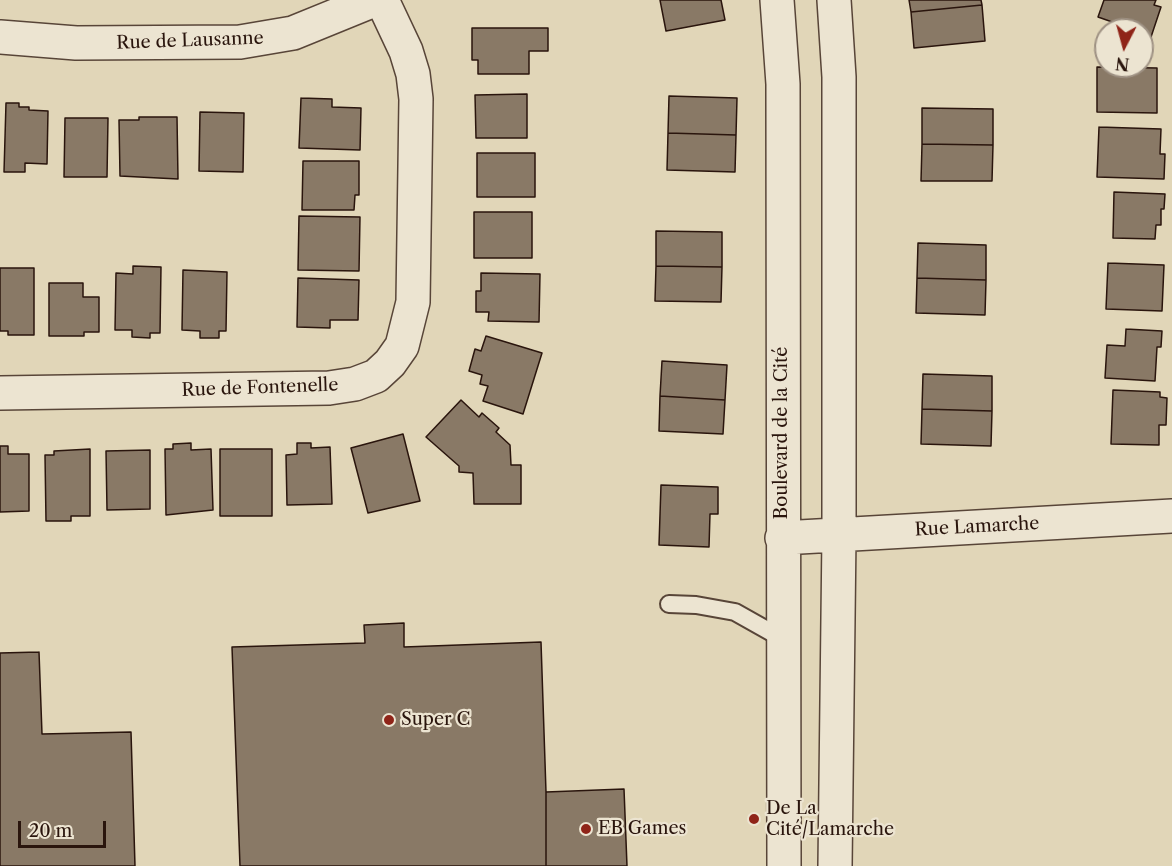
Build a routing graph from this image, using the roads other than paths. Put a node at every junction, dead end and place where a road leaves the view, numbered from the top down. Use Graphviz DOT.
graph roads {
  1 [pos="374,0"];
  2 [pos="382,0"];
  3 [pos="777,0"];
  4 [pos="834,0"];
  5 [pos="0,37"];
  6 [pos="0,393"];
  7 [pos="1172,516"];
  8 [pos="839,535"];
  9 [pos="782,538"];
  10 [pos="669,604"];
  11 [pos="783,639"];
  12 [pos="784,866"];
  13 [pos="835,866"];
  1 -- 5 [label="street, Rue de Lausanne"];
  2 -- 6 [label="street, Rue de Fontenelle"];
  3 -- 9 [label="street, Boulevard de la Cité"];
  4 -- 8 [label="street"];
  7 -- 8 [label="street, Rue Lamarche"];
  8 -- 9 [label="street, Rue Lamarche"];
  8 -- 13 [label="street"];
  9 -- 11 [label="street, Boulevard de la Cité"];
  10 -- 11 [label="lane"];
  11 -- 12 [label="street, Boulevard de la Cité"];
}
